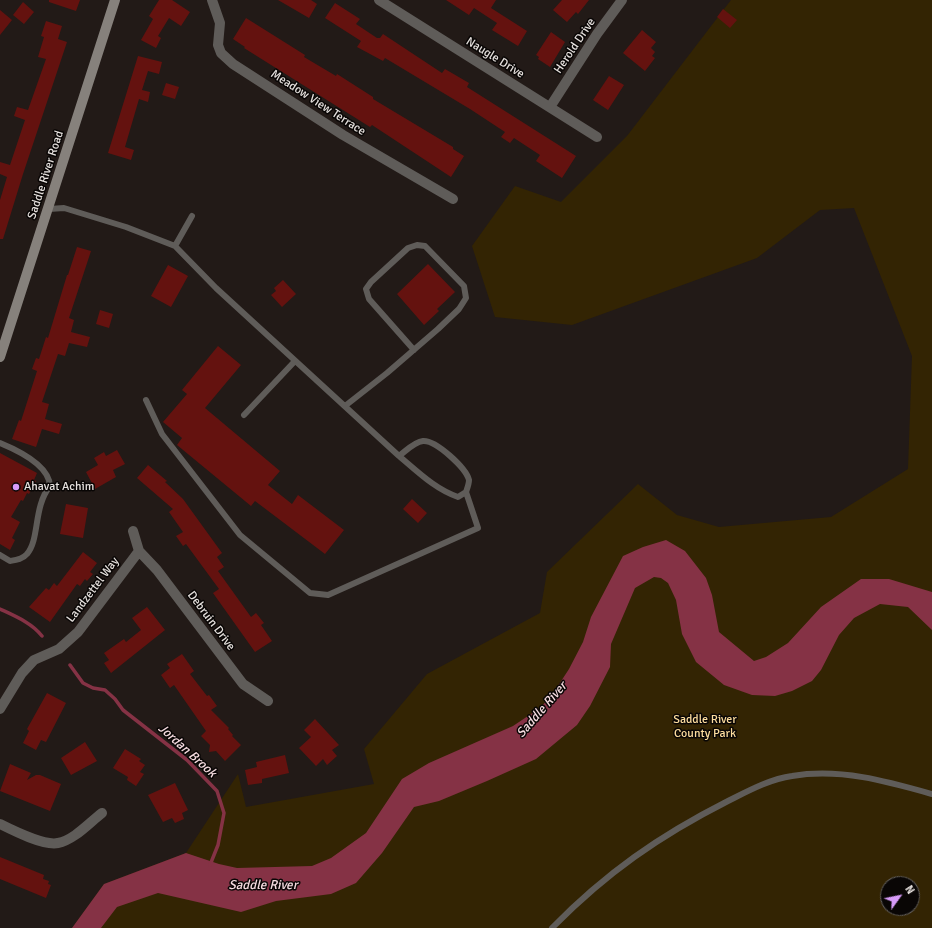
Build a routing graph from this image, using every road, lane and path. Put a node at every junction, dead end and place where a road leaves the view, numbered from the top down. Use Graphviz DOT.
graph roads {
  1 [pos="115,0"];
  2 [pos="212,0"];
  3 [pos="379,0"];
  4 [pos="622,0"];
  5 [pos="550,107"];
  6 [pos="597,137"];
  7 [pos="452,200"];
  8 [pos="49,209"];
  9 [pos="192,216"];
  10 [pos="175,246"];
  11 [pos="218,291"];
  12 [pos="214,296"];
  13 [pos="414,350"];
  14 [pos="0,357"];
  15 [pos="295,361"];
  16 [pos="146,400"];
  17 [pos="345,406"];
  18 [pos="244,415"];
  19 [pos="0,443"];
  20 [pos="400,456"];
  21 [pos="466,492"];
  22 [pos="133,531"];
  23 [pos="139,551"];
  24 [pos="0,555"];
  25 [pos="268,701"];
  26 [pos="0,709"];
  27 [pos="932,794"];
  28 [pos="102,813"];
  29 [pos="0,824"];
  30 [pos="552,928"];
  1 -- 8 [label="main road, Saddle River Road"];
  2 -- 7 [label="street, Meadow View Terrace"];
  3 -- 5 [label="street, Naugle Drive"];
  4 -- 5 [label="street, Herold Drive"];
  5 -- 6 [label="street, Naugle Drive"];
  8 -- 10 [label="lane"];
  8 -- 14 [label="main road, Saddle River Road"];
  9 -- 10 [label="lane"];
  10 -- 11 [label="lane"];
  11 -- 12 [label="lane"];
  11 -- 15 [label="lane"];
  13 -- 13 [label="lane"];
  13 -- 17 [label="lane"];
  15 -- 17 [label="lane"];
  15 -- 18 [label="lane"];
  16 -- 21 [label="lane"];
  17 -- 20 [label="lane"];
  19 -- 24 [label="lane"];
  20 -- 21 [label="lane"];
  20 -- 21 [label="lane"];
  22 -- 23 [label="street"];
  23 -- 25 [label="street, Debruin Drive"];
  23 -- 26 [label="street, Landzettel Way"];
  27 -- 30 [label="lane"];
  28 -- 29 [label="street"];
}
